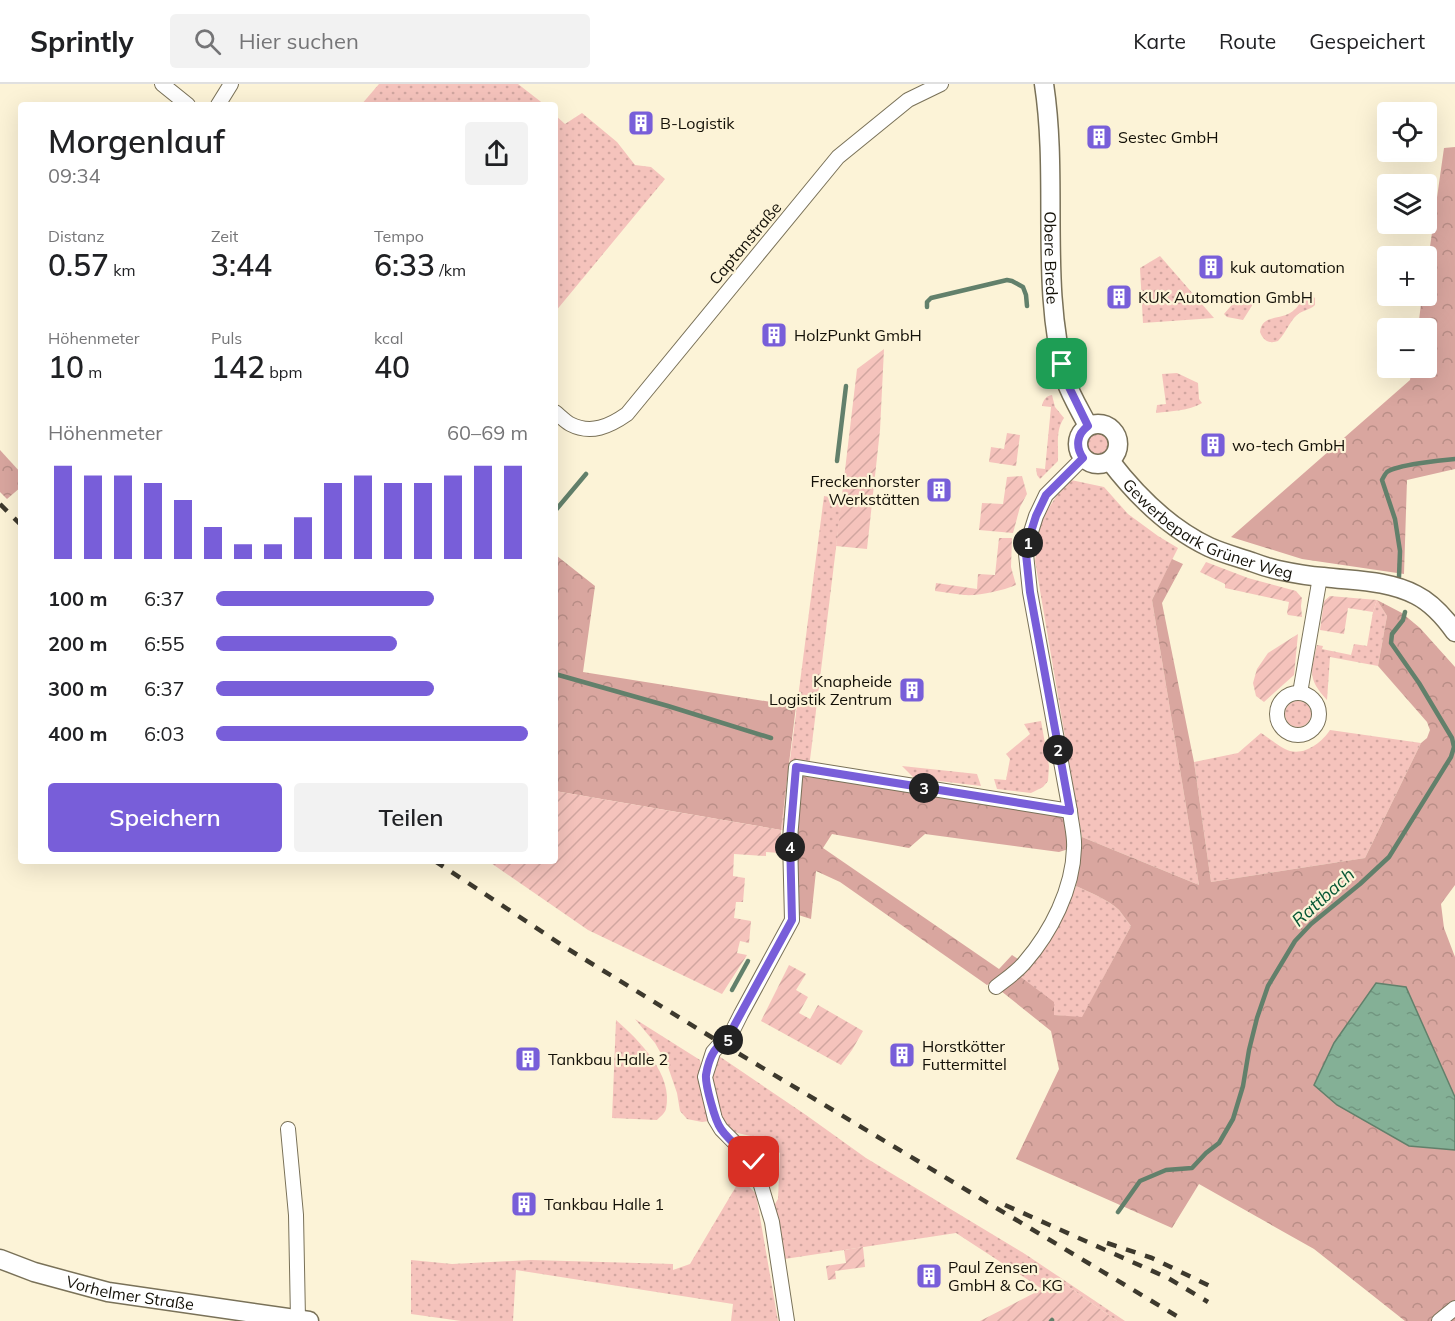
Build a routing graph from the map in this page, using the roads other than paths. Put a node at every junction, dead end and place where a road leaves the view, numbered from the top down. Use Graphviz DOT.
graph roads {
  1 [pos="162,84"];
  2 [pos="231,84"];
  3 [pos="941,84"];
  4 [pos="1044,84"];
  5 [pos="184,102"];
  6 [pos="220,102"];
  7 [pos="558,415"];
  8 [pos="1088,426"];
  9 [pos="1083,458"];
  10 [pos="1110,461"];
  11 [pos="1320,577"];
  12 [pos="1455,632"];
  13 [pos="1300,693"];
  14 [pos="1070,811"];
  15 [pos="996,987"];
  16 [pos="288,1129"];
  17 [pos="0,1259"];
  18 [pos="1455,1308"];
  19 [pos="303,1320"];
  20 [pos="787,1321"];
  21 [pos="1439,1321"];
  1 -- 5 [label="street"];
  2 -- 6 [label="street"];
  3 -- 7 [label="street, Captanstraße"];
  4 -- 8 [label="street, Obere Brede"];
  8 -- 9 [label="street"];
  8 -- 10 [label="street"];
  9 -- 10 [label="street"];
  9 -- 14 [label="street"];
  10 -- 11 [label="street, Gewerbepark Grüner Weg"];
  11 -- 12 [label="street, Gewerbepark Grüner Weg"];
  11 -- 13 [label="street, Gewerbepark Grüner Weg"];
  14 -- 15 [label="street"];
  14 -- 20 [label="street"];
  16 -- 19 [label="street, Vorhelmer Straße"];
  17 -- 19 [label="street, Vorhelmer Straße"];
  18 -- 21 [label="street"];
}
